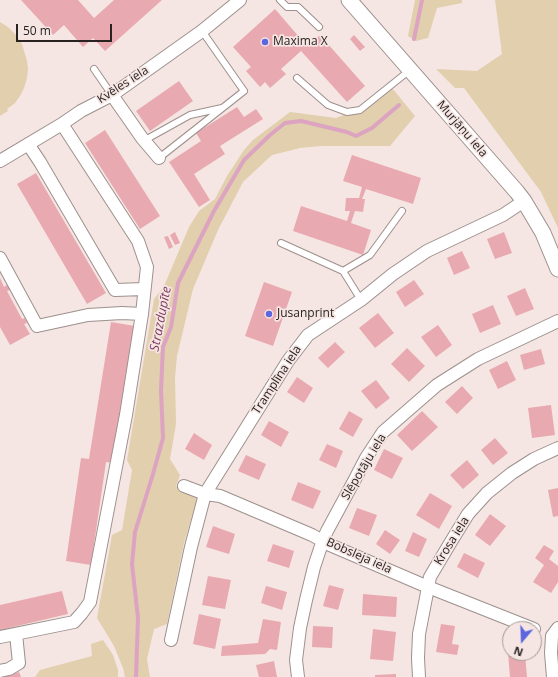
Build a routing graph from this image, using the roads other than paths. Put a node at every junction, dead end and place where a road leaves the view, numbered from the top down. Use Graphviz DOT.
graph roads {
  1 [pos="240,0"];
  2 [pos="280,0"];
  3 [pos="349,0"];
  4 [pos="319,27"];
  5 [pos="202,30"];
  6 [pos="94,69"];
  7 [pos="410,70"];
  8 [pos="297,78"];
  9 [pos="112,95"];
  10 [pos="223,107"];
  11 [pos="62,124"];
  12 [pos="145,140"];
  13 [pos="28,144"];
  14 [pos="160,158"];
  15 [pos="0,162"];
  16 [pos="524,202"];
  17 [pos="402,211"];
  18 [pos="281,243"];
  19 [pos="0,258"];
  20 [pos="558,270"];
  21 [pos="343,271"];
  22 [pos="144,289"];
  23 [pos="361,300"];
  24 [pos="142,314"];
  25 [pos="558,321"];
  26 [pos="558,448"];
  27 [pos="184,486"];
  28 [pos="206,494"];
  29 [pos="323,540"];
  30 [pos="428,587"];
  31 [pos="514,621"];
  32 [pos="542,630"];
  33 [pos="555,632"];
  34 [pos="16,634"];
  35 [pos="0,638"];
  36 [pos="172,640"];
  37 [pos="0,671"];
  38 [pos="298,677"];
  39 [pos="419,677"];
  40 [pos="553,677"];
  1 -- 5 [label="street, Kvēles iela"];
  2 -- 4 [label="lane"];
  3 -- 7 [label="street, Murjāņu iela"];
  5 -- 9 [label="street, Kvēles iela"];
  5 -- 10 [label="lane"];
  6 -- 9 [label="lane"];
  7 -- 8 [label="lane"];
  7 -- 16 [label="street, Murjāņu iela"];
  9 -- 11 [label="street, Kvēles iela"];
  9 -- 12 [label="street"];
  10 -- 12 [label="lane"];
  10 -- 14 [label="lane"];
  11 -- 13 [label="street, Kvēles iela"];
  11 -- 22 [label="street"];
  12 -- 14 [label="street"];
  13 -- 15 [label="street, Kvēles iela"];
  13 -- 22 [label="street"];
  16 -- 20 [label="street, Murjāņu iela"];
  16 -- 23 [label="street, Tramplīna iela"];
  17 -- 21 [label="lane"];
  18 -- 21 [label="lane"];
  19 -- 24 [label="street"];
  21 -- 23 [label="lane"];
  22 -- 24 [label="street"];
  23 -- 28 [label="street, Tramplīna iela"];
  24 -- 34 [label="street"];
  25 -- 29 [label="street, Slēpotāju iela"];
  26 -- 30 [label="street, Krosa iela"];
  27 -- 28 [label="street, Bobsleja iela"];
  28 -- 29 [label="street, Bobsleja iela"];
  28 -- 36 [label="street, Tramplīna iela"];
  29 -- 30 [label="street, Bobsleja iela"];
  29 -- 38 [label="street, Slēpotāju iela"];
  30 -- 31 [label="street, Bobsleja iela"];
  30 -- 39 [label="street, Krosa iela"];
  32 -- 33 [label="street, Bobsleja iela"];
  33 -- 40 [label="street"];
  34 -- 35 [label="street"];
  34 -- 37 [label="street"];
}
